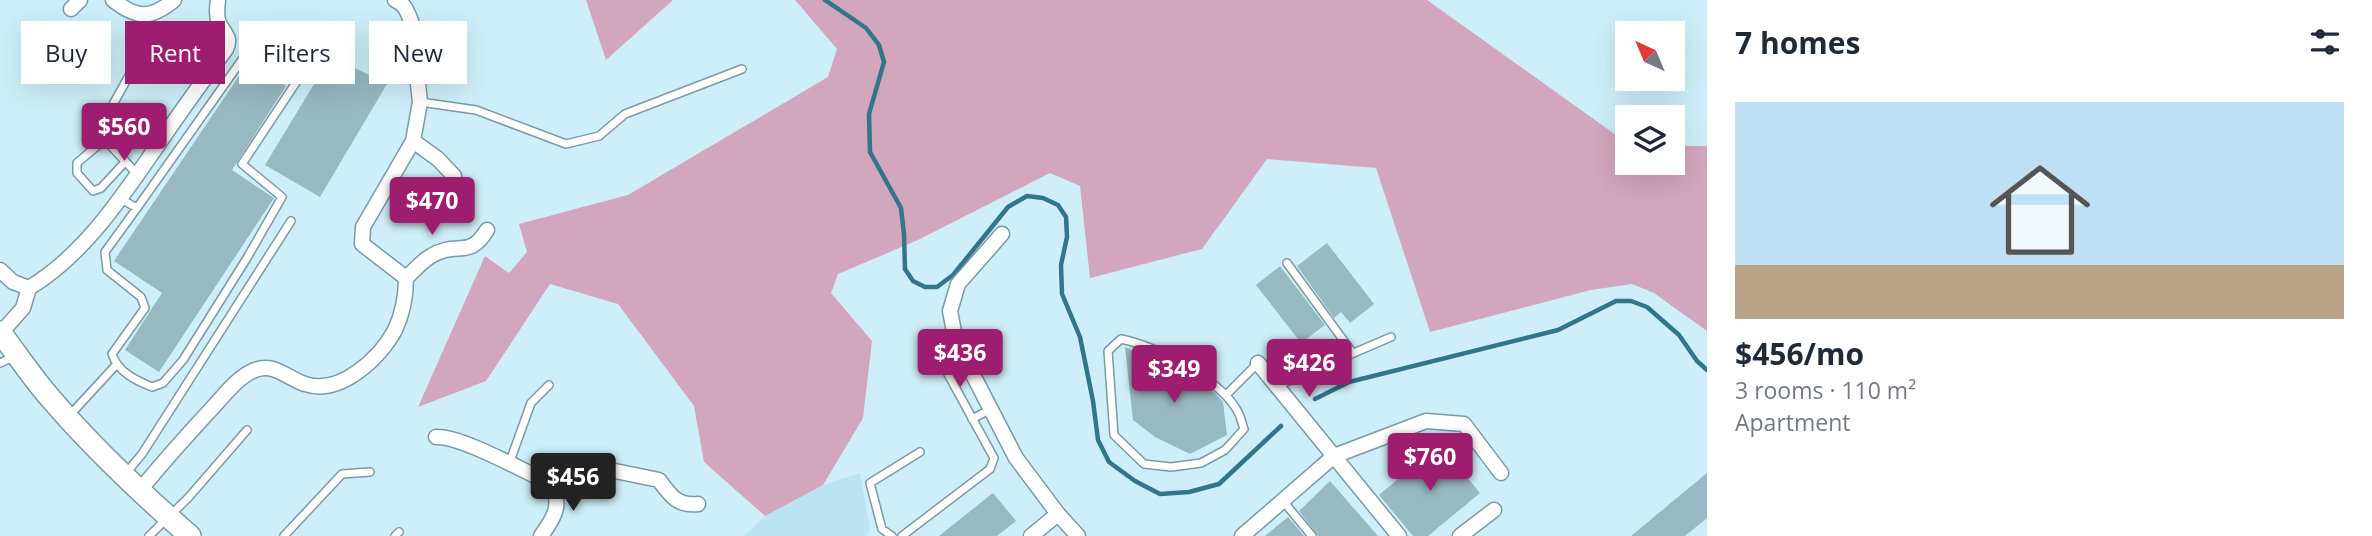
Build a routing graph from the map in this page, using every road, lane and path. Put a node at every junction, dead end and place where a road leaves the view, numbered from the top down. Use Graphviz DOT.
graph roads {
  1 [pos="113,0"];
  2 [pos="174,0"];
  3 [pos="218,0"];
  4 [pos="395,0"];
  5 [pos="741,69"];
  6 [pos="125,81"];
  7 [pos="420,102"];
  8 [pos="104,140"];
  9 [pos="413,141"];
  10 [pos="125,162"];
  11 [pos="138,174"];
  12 [pos="454,176"];
  13 [pos="121,199"];
  14 [pos="138,208"];
  15 [pos="291,221"];
  16 [pos="487,230"];
  17 [pos="1002,234"];
  18 [pos="1287,263"];
  19 [pos="0,270"];
  20 [pos="406,278"];
  21 [pos="30,288"];
  22 [pos="1,332"];
  23 [pos="1391,337"];
  24 [pos="1352,352"];
  25 [pos="9,360"];
  26 [pos="1258,363"];
  27 [pos="116,365"];
  28 [pos="943,365"];
  29 [pos="550,385"];
  30 [pos="1276,386"];
  31 [pos="1226,395"];
  32 [pos="990,409"];
  33 [pos="67,417"];
  34 [pos="971,419"];
  35 [pos="247,430"];
  36 [pos="436,437"];
  37 [pos="920,452"];
  38 [pos="1334,456"];
  39 [pos="509,464"];
  40 [pos="370,472"];
  41 [pos="1501,472"];
  42 [pos="132,483"];
  43 [pos="552,484"];
  44 [pos="1283,501"];
  45 [pos="698,503"];
  46 [pos="1494,510"];
  47 [pos="1058,514"];
  48 [pos="169,517"];
  49 [pos="149,536"];
  50 [pos="190,536"];
  51 [pos="284,536"];
  52 [pos="541,536"];
  53 [pos="892,536"];
  54 [pos="902,536"];
  55 [pos="1031,536"];
  56 [pos="1078,536"];
  57 [pos="1242,536"];
  58 [pos="1312,536"];
  59 [pos="1399,536"];
  60 [pos="1460,536"];
  1 -- 2 [label="street"];
  3 -- 11 [label="street"];
  4 -- 7 [label="street"];
  5 -- 7 [label="lane"];
  6 -- 8 [label="lane"];
  7 -- 9 [label="street"];
  8 -- 10 [label="lane"];
  8 -- 10 [label="lane"];
  9 -- 12 [label="street"];
  9 -- 20 [label="street"];
  10 -- 11 [label="lane"];
  11 -- 13 [label="street"];
  13 -- 14 [label="lane"];
  13 -- 21 [label="street"];
  14 -- 27 [label="lane"];
  14 -- 27 [label="lane"];
  15 -- 42 [label="lane"];
  16 -- 20 [label="street"];
  17 -- 32 [label="street"];
  18 -- 24 [label="lane"];
  19 -- 21 [label="street"];
  20 -- 42 [label="street"];
  21 -- 22 [label="street"];
  22 -- 25 [label="main road"];
  23 -- 24 [label="lane"];
  24 -- 30 [label="lane"];
  25 -- 33 [label="main road"];
  26 -- 30 [label="street"];
  26 -- 31 [label="lane"];
  27 -- 33 [label="lane"];
  28 -- 34 [label="lane"];
  29 -- 39 [label="lane"];
  30 -- 38 [label="street"];
  31 -- 31 [label="lane"];
  32 -- 34 [label="lane"];
  32 -- 47 [label="street"];
  33 -- 42 [label="main road"];
  34 -- 54 [label="lane"];
  35 -- 48 [label="lane"];
  36 -- 39 [label="street"];
  37 -- 53 [label="lane"];
  38 -- 41 [label="street"];
  38 -- 44 [label="street"];
  38 -- 59 [label="street"];
  39 -- 43 [label="street"];
  40 -- 51 [label="lane"];
  42 -- 48 [label="main road"];
  43 -- 45 [label="street"];
  43 -- 52 [label="street"];
  44 -- 57 [label="street"];
  44 -- 58 [label="lane"];
  46 -- 60 [label="street"];
  47 -- 55 [label="street"];
  47 -- 56 [label="street"];
  48 -- 49 [label="lane"];
  48 -- 50 [label="main road"];
}
